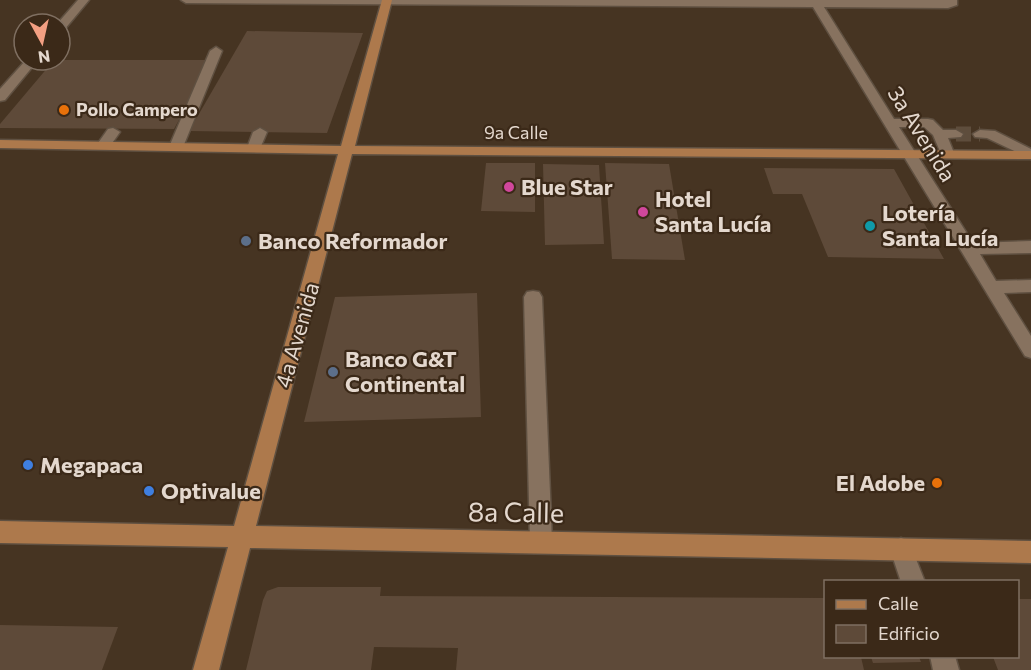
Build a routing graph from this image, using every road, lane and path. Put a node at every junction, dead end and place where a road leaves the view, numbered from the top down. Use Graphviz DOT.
graph roads {
  1 [pos="84,0"];
  2 [pos="186,0"];
  3 [pos="952,0"];
  4 [pos="387,2"];
  5 [pos="816,3"];
  6 [pos="72,14"];
  7 [pos="216,51"];
  8 [pos="22,72"];
  9 [pos="0,97"];
  10 [pos="890,123"];
  11 [pos="113,132"];
  12 [pos="260,132"];
  13 [pos="939,134"];
  14 [pos="956,134"];
  15 [pos="980,134"];
  16 [pos="0,144"];
  17 [pos="103,146"];
  18 [pos="176,147"];
  19 [pos="254,148"];
  20 [pos="347,150"];
  21 [pos="909,153"];
  22 [pos="947,153"];
  23 [pos="1031,155"];
  24 [pos="1031,248"];
  25 [pos="968,249"];
  26 [pos="1031,286"];
  27 [pos="992,287"];
  28 [pos="533,297"];
  29 [pos="1031,351"];
  30 [pos="0,532"];
  31 [pos="241,537"];
  32 [pos="541,542"];
  33 [pos="901,549"];
  34 [pos="1031,552"];
  35 [pos="912,580"];
  36 [pos="206,670"];
  1 -- 6 [label="street"];
  2 -- 4 [label="street"];
  3 -- 5 [label="street"];
  4 -- 5 [label="street"];
  4 -- 20 [label="main road, 4a Avenida"];
  5 -- 10 [label="street, 3a Avenida"];
  7 -- 18 [label="street"];
  8 -- 9 [label="street"];
  10 -- 13 [label="street"];
  10 -- 21 [label="street, 3a Avenida"];
  11 -- 17 [label="street"];
  12 -- 19 [label="street"];
  13 -- 14 [label="street"];
  13 -- 22 [label="street"];
  15 -- 23 [label="street"];
  16 -- 17 [label="main road, 9a Calle"];
  17 -- 18 [label="main road, 9a Calle"];
  18 -- 19 [label="main road, 9a Calle"];
  19 -- 20 [label="main road, 9a Calle"];
  20 -- 21 [label="main road, 9a Calle"];
  20 -- 31 [label="main road, 4a Avenida"];
  21 -- 22 [label="main road, 9a Calle"];
  21 -- 25 [label="street, 3a Avenida"];
  22 -- 23 [label="main road, 9a Calle"];
  24 -- 25 [label="street"];
  25 -- 27 [label="street, 3a Avenida"];
  26 -- 27 [label="street"];
  27 -- 29 [label="street, 3a Avenida"];
  28 -- 32 [label="street"];
  30 -- 31 [label="main road, 8a Calle"];
  31 -- 32 [label="main road, 8a Calle"];
  31 -- 36 [label="main road, 4a Avenida"];
  32 -- 33 [label="main road, 8a Calle"];
  33 -- 34 [label="main road, 8a Calle"];
  33 -- 35 [label="street"];
}
